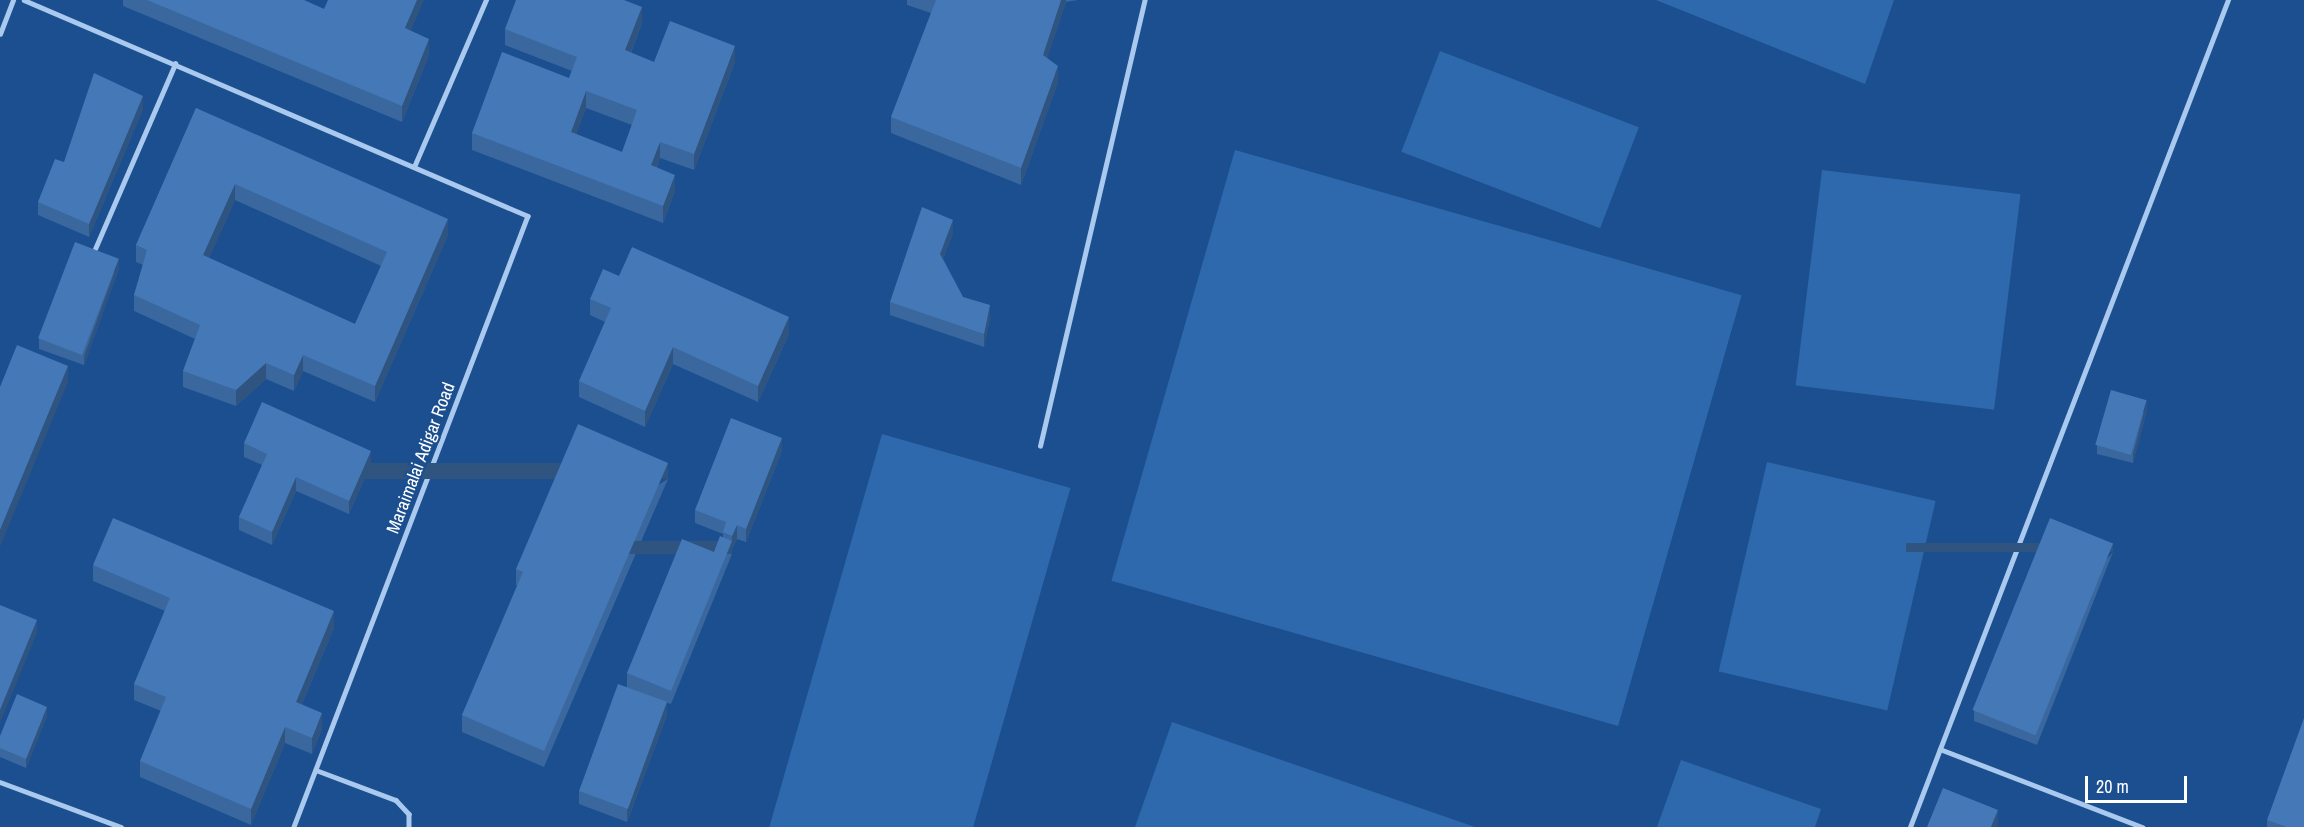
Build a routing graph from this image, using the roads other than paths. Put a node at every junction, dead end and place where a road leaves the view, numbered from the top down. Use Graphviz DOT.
graph roads {
  1 [pos="13,0"];
  2 [pos="24,0"];
  3 [pos="486,0"];
  4 [pos="1145,0"];
  5 [pos="2228,0"];
  6 [pos="0,34"];
  7 [pos="175,64"];
  8 [pos="414,167"];
  9 [pos="95,249"];
  10 [pos="1040,446"];
  11 [pos="1940,749"];
  12 [pos="316,770"];
  13 [pos="0,782"];
  14 [pos="121,827"];
  15 [pos="294,827"];
  16 [pos="409,827"];
  17 [pos="1910,827"];
  18 [pos="2142,827"];
  1 -- 6 [label="lane"];
  2 -- 7 [label="lane"];
  3 -- 8 [label="lane"];
  4 -- 10 [label="lane"];
  5 -- 11 [label="lane"];
  7 -- 8 [label="lane"];
  7 -- 9 [label="lane"];
  8 -- 12 [label="lane, Maraimalai Adigar Road"];
  11 -- 17 [label="lane"];
  11 -- 18 [label="lane"];
  12 -- 15 [label="lane, Maraimalai Adigar Road"];
  12 -- 16 [label="lane"];
  13 -- 14 [label="lane"];
}
